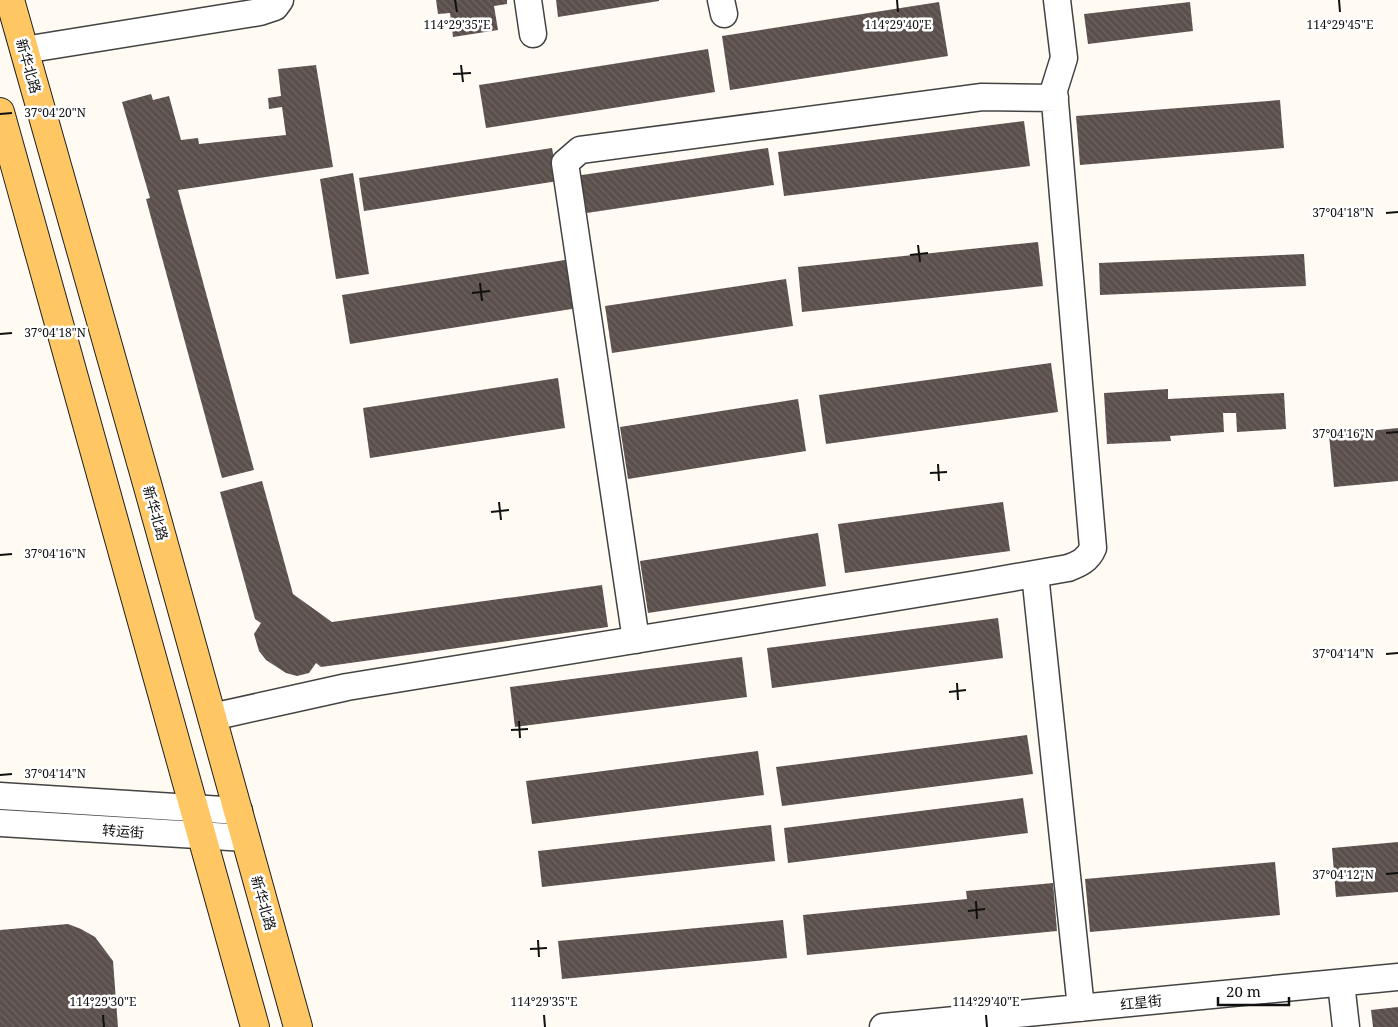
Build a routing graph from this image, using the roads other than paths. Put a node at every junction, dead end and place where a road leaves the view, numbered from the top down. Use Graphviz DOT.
graph roads {
  1 [pos="10,0"];
  2 [pos="280,0"];
  3 [pos="528,0"];
  4 [pos="1058,0"];
  5 [pos="533,34"];
  6 [pos="24,50"];
  7 [pos="1055,98"];
  8 [pos="0,112"];
  9 [pos="1034,574"];
  10 [pos="636,640"];
  11 [pos="212,717"];
  12 [pos="0,796"];
  13 [pos="194,809"];
  14 [pos="238,812"];
  15 [pos="0,823"];
  16 [pos="202,836"];
  17 [pos="246,838"];
  18 [pos="1398,977"];
  19 [pos="1340,983"];
  20 [pos="1081,1008"];
  21 [pos="255,1027"];
  22 [pos="298,1027"];
  23 [pos="884,1027"];
  24 [pos="1346,1027"];
  1 -- 6 [label="main road, 新华北路"];
  2 -- 6 [label="street"];
  3 -- 5 [label="street"];
  4 -- 7 [label="street"];
  6 -- 11 [label="main road, 新华北路"];
  7 -- 9 [label="street"];
  7 -- 10 [label="street"];
  8 -- 13 [label="main road"];
  9 -- 10 [label="street"];
  9 -- 20 [label="street"];
  10 -- 11 [label="street"];
  11 -- 14 [label="main road, 新华北路"];
  12 -- 13 [label="street, 转运街"];
  13 -- 14 [label="street, 转运街"];
  13 -- 16 [label="main road"];
  14 -- 17 [label="main road, 新华北路"];
  15 -- 16 [label="street, 转运街"];
  16 -- 17 [label="street, 转运街"];
  16 -- 21 [label="main road"];
  17 -- 22 [label="main road, 新华北路"];
  18 -- 19 [label="street, 红星街"];
  19 -- 20 [label="street, 红星街"];
  19 -- 24 [label="street"];
  20 -- 23 [label="street, 红星街"];
}
